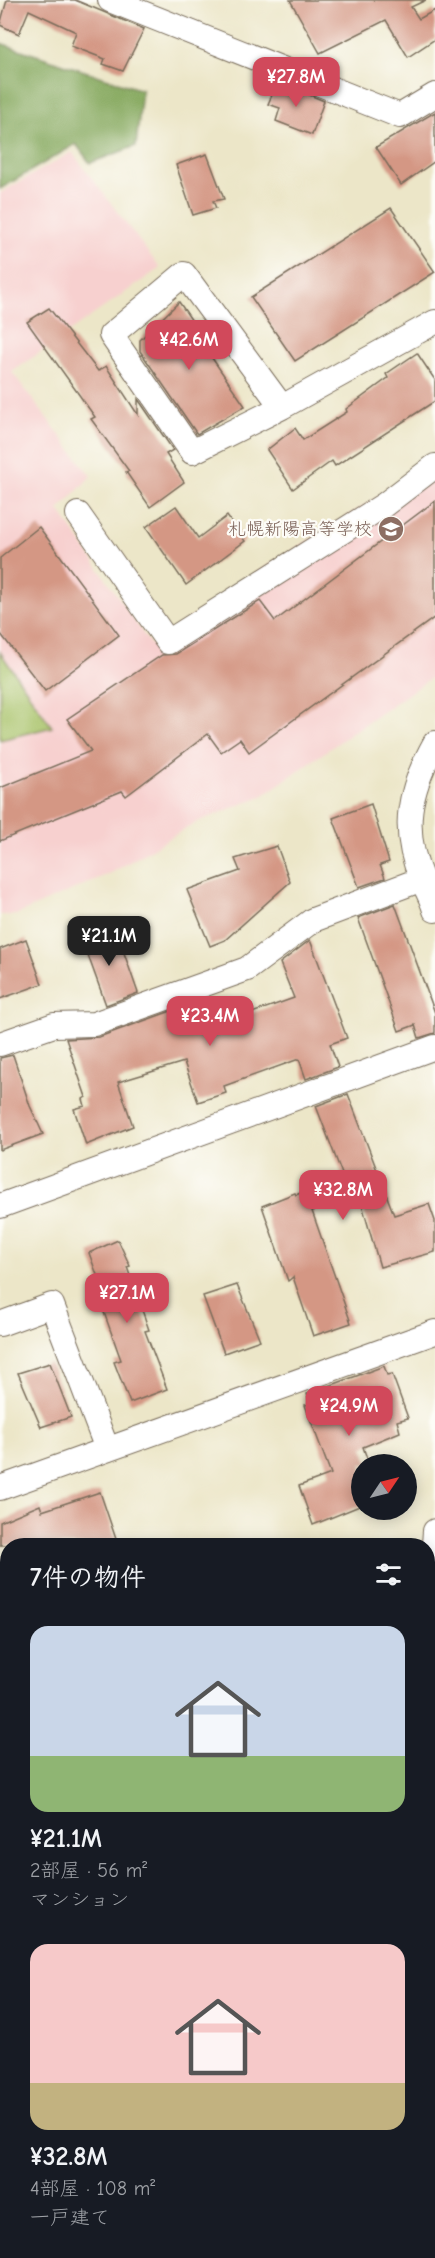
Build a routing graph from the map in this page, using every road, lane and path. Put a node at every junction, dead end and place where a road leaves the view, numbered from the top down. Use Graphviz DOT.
graph roads {
  1 [pos="110,0"];
  2 [pos="435,95"];
  3 [pos="435,322"];
  4 [pos="282,407"];
  5 [pos="435,466"];
  6 [pos="78,514"];
  7 [pos="435,743"];
  8 [pos="430,893"];
  9 [pos="0,1044"];
  10 [pos="435,1047"];
  11 [pos="0,1206"];
  12 [pos="0,1324"];
  13 [pos="435,1332"];
  14 [pos="107,1449"];
  15 [pos="0,1488"];
  1 -- 2 [label="street"];
  3 -- 4 [label="street"];
  4 -- 4 [label="street"];
  5 -- 6 [label="street"];
  7 -- 8 [label="street"];
  8 -- 9 [label="street"];
  10 -- 11 [label="street"];
  12 -- 14 [label="street"];
  13 -- 14 [label="street"];
  14 -- 15 [label="street"];
}
